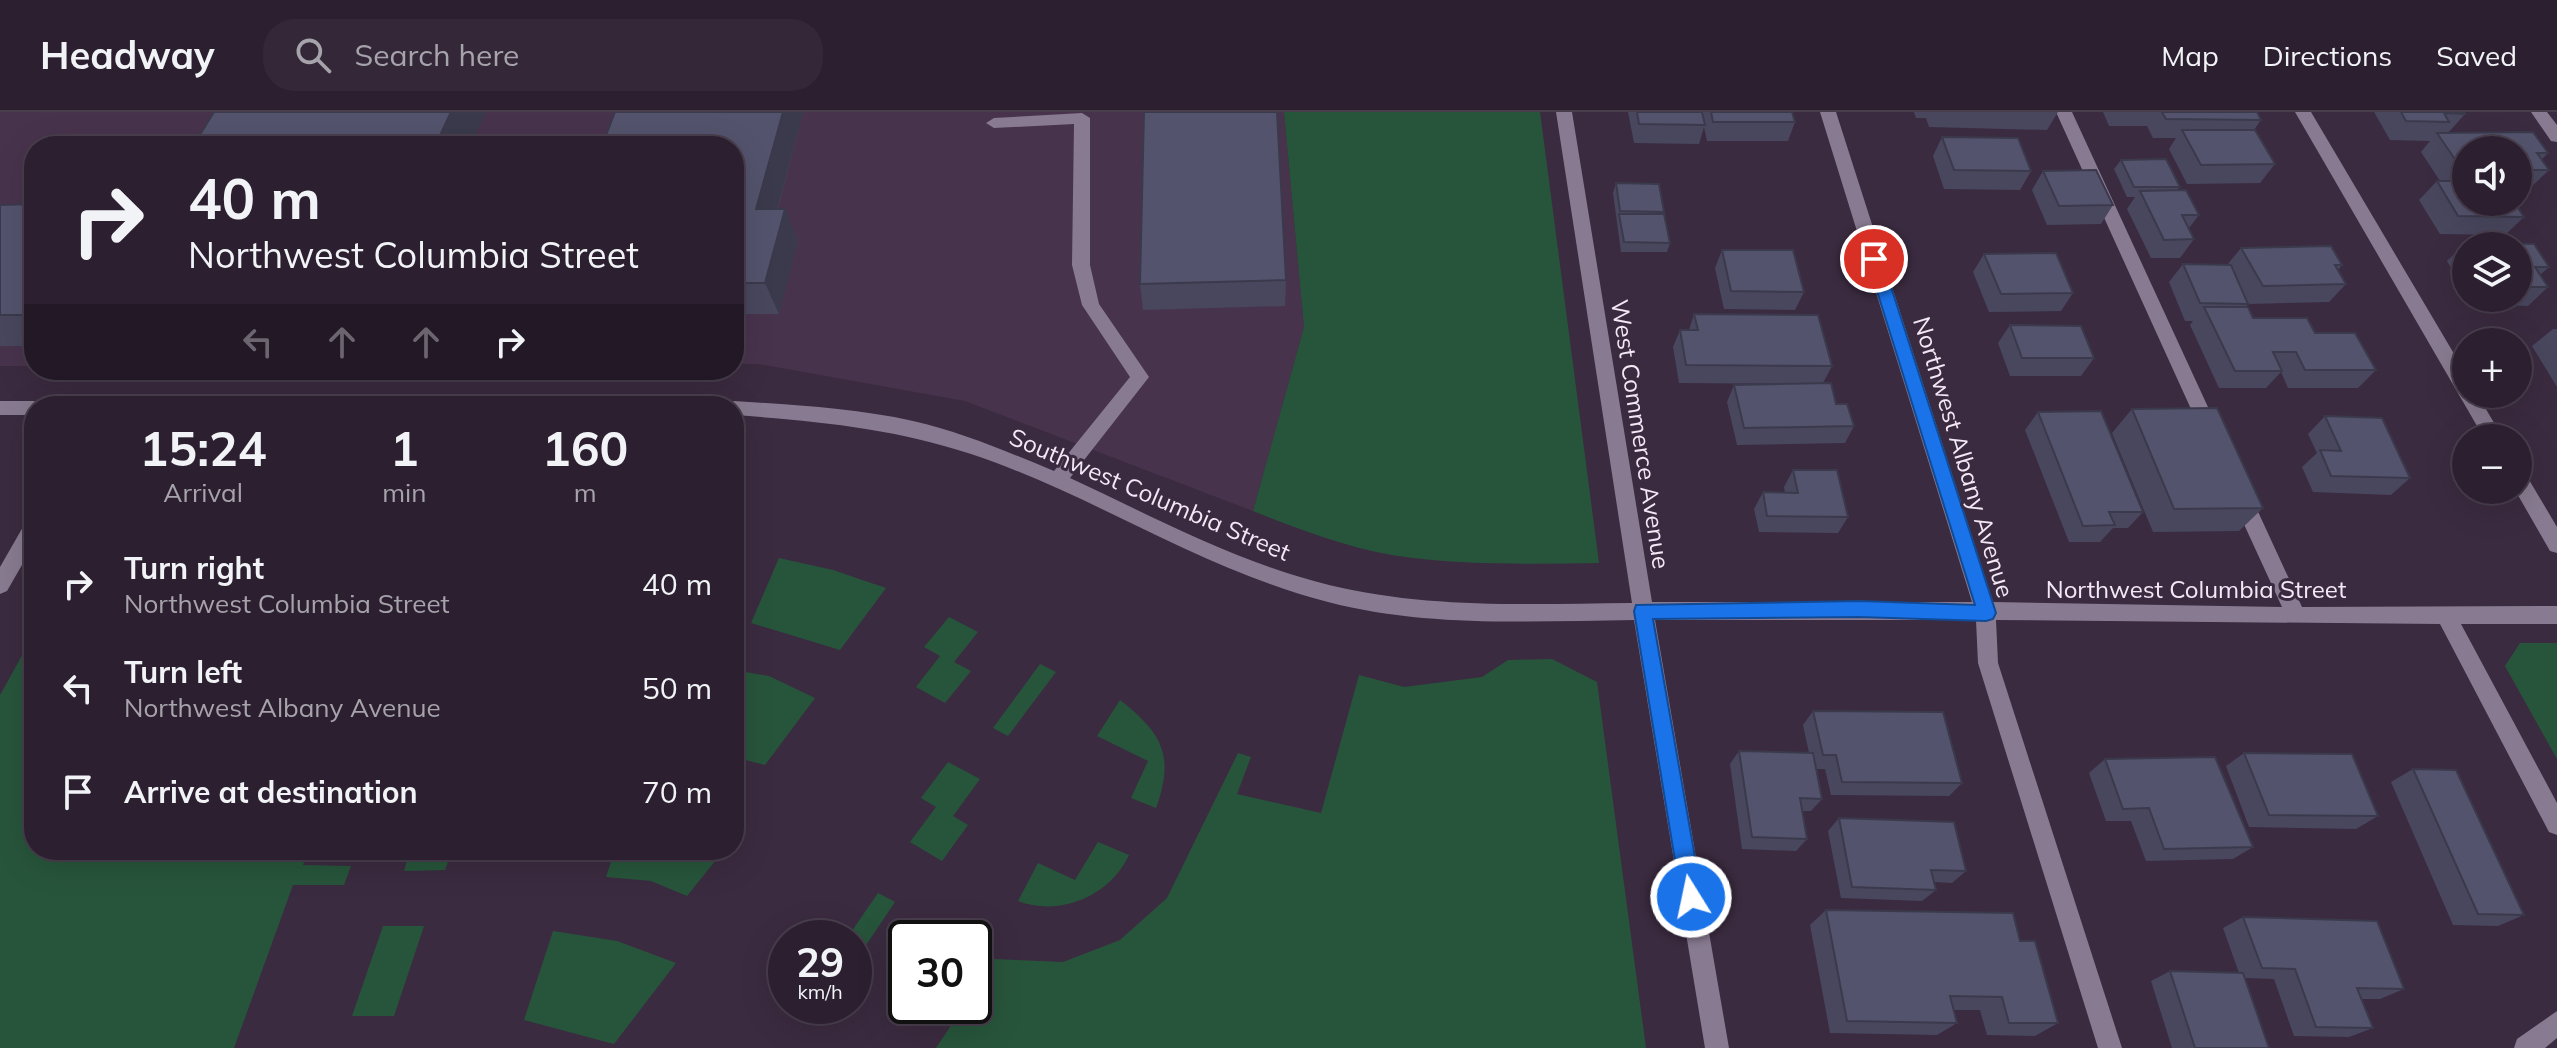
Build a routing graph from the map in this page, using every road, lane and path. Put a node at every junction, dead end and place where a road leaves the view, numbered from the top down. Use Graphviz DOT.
graph roads {
  1 [pos="1564,112"];
  2 [pos="1828,112"];
  3 [pos="2064,112"];
  4 [pos="2303,112"];
  5 [pos="2539,112"];
  6 [pos="994,123"];
  7 [pos="2557,137"];
  8 [pos="2452,366"];
  9 [pos="0,408"];
  10 [pos="24,408"];
  11 [pos="744,409"];
  12 [pos="2216,443"];
  13 [pos="2229,472"];
  14 [pos="1057,481"];
  15 [pos="2532,502"];
  16 [pos="24,543"];
  17 [pos="2557,545"];
  18 [pos="0,585"];
  19 [pos="1643,611"];
  20 [pos="1986,613"];
  21 [pos="2557,615"];
  22 [pos="2296,616"];
  23 [pos="2446,616"];
  24 [pos="2557,825"];
  25 [pos="2557,1023"];
  26 [pos="1717,1048"];
  27 [pos="2110,1048"];
  28 [pos="2526,1048"];
  1 -- 19 [label="street, West Commerce Avenue"];
  2 -- 20 [label="street, Northwest Albany Avenue"];
  3 -- 12 [label="street"];
  4 -- 8 [label="street"];
  5 -- 7 [label="street"];
  6 -- 14 [label="street"];
  9 -- 10 [label="street"];
  11 -- 14 [label="street, Southwest Columbia Street"];
  13 -- 22 [label="street"];
  14 -- 19 [label="street, Southwest Columbia Street"];
  15 -- 17 [label="street"];
  16 -- 18 [label="street"];
  19 -- 20 [label="street, Northwest Columbia Street"];
  19 -- 26 [label="street, West Commerce Avenue"];
  20 -- 22 [label="street, Northwest Columbia Street"];
  20 -- 27 [label="street, Northwest Albany Avenue"];
  21 -- 23 [label="street, Northwest Columbia Street"];
  22 -- 23 [label="street, Northwest Columbia Street"];
  23 -- 24 [label="street"];
  25 -- 28 [label="street"];
}
